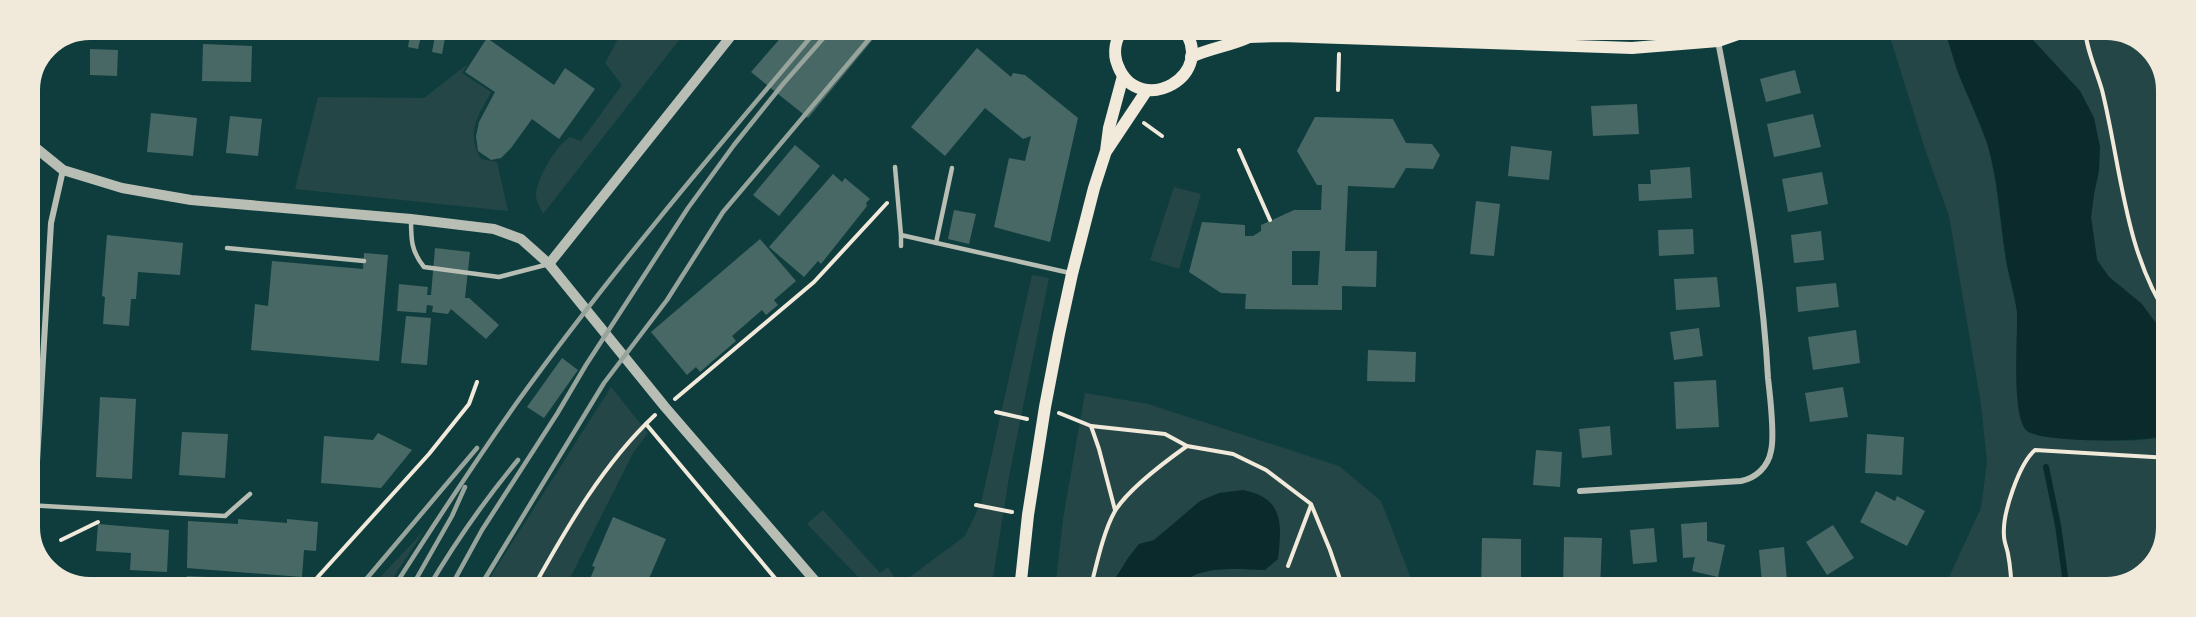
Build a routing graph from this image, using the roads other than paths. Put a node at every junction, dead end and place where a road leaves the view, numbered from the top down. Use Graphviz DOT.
graph roads {
  1 [pos="731,36"];
  2 [pos="1118,36"];
  3 [pos="1187,36"];
  4 [pos="1732,36"];
  5 [pos="1249,37"];
  6 [pos="1718,41"];
  7 [pos="1191,57"];
  8 [pos="1123,76"];
  9 [pos="1147,90"];
  10 [pos="36,148"];
  11 [pos="1106,151"];
  12 [pos="895,168"];
  13 [pos="952,168"];
  14 [pos="63,170"];
  15 [pos="411,219"];
  16 [pos="901,235"];
  17 [pos="936,243"];
  18 [pos="901,246"];
  19 [pos="227,248"];
  20 [pos="364,261"];
  21 [pos="549,264"];
  22 [pos="1072,274"];
  23 [pos="36,487"];
  24 [pos="1580,491"];
  25 [pos="250,494"];
  26 [pos="36,505"];
  27 [pos="815,581"];
  28 [pos="1021,581"];
  1 -- 21 [label="street"];
  2 -- 8 [label="main road"];
  3 -- 7 [label="main road"];
  4 -- 6 [label="main road"];
  5 -- 6 [label="main road"];
  5 -- 7 [label="main road"];
  6 -- 24 [label="street"];
  7 -- 9 [label="main road"];
  8 -- 9 [label="main road"];
  8 -- 11 [label="main road"];
  9 -- 11 [label="main road"];
  10 -- 14 [label="street"];
  11 -- 22 [label="main road"];
  12 -- 16 [label="lane"];
  13 -- 17 [label="lane"];
  14 -- 15 [label="street"];
  14 -- 23 [label="street"];
  15 -- 21 [label="street"];
  15 -- 21 [label="lane"];
  16 -- 17 [label="lane"];
  16 -- 18 [label="lane"];
  17 -- 22 [label="lane"];
  19 -- 20 [label="lane"];
  21 -- 27 [label="street"];
  22 -- 28 [label="main road"];
  25 -- 26 [label="lane"];
}
